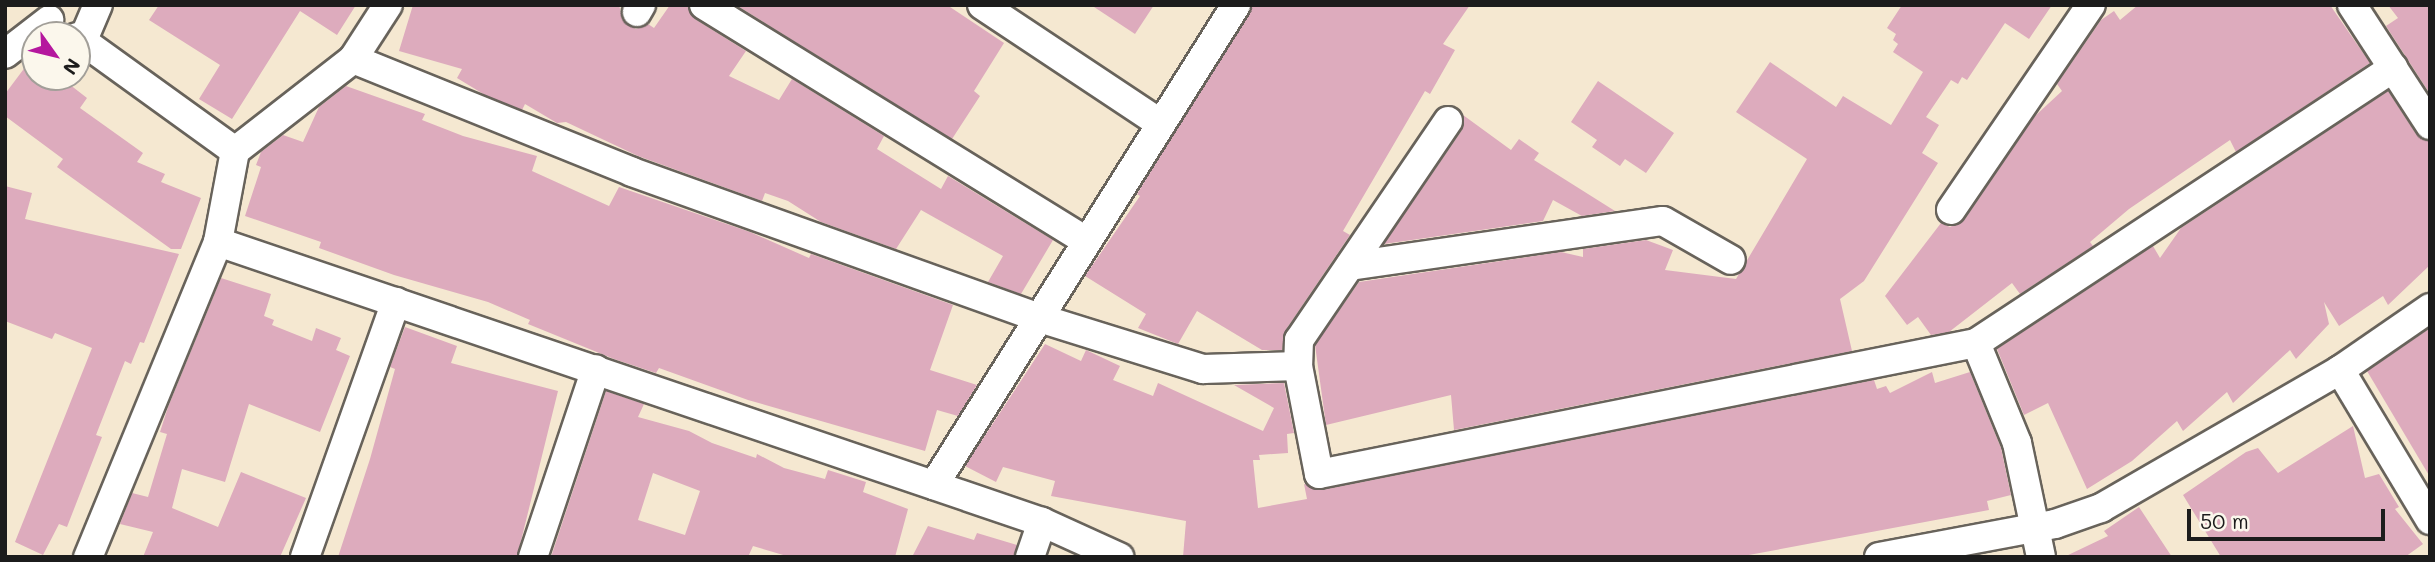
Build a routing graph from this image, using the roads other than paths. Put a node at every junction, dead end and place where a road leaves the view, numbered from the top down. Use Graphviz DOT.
graph roads {
  1 [pos="98,5"];
  2 [pos="387,5"];
  3 [pos="704,5"];
  4 [pos="982,5"];
  5 [pos="1236,5"];
  6 [pos="2091,5"];
  7 [pos="2352,5"];
  8 [pos="39,12"];
  9 [pos="88,21"];
  10 [pos="91,46"];
  11 [pos="5,54"];
  12 [pos="353,59"];
  13 [pos="2393,68"];
  14 [pos="1448,121"];
  15 [pos="1161,124"];
  16 [pos="2430,125"];
  17 [pos="235,151"];
  18 [pos="1951,210"];
  19 [pos="218,242"];
  20 [pos="1087,242"];
  21 [pos="1731,260"];
  22 [pos="1350,266"];
  23 [pos="397,302"];
  24 [pos="2430,308"];
  25 [pos="1039,318"];
  26 [pos="1976,343"];
  27 [pos="1298,366"];
  28 [pos="596,369"];
  29 [pos="2340,370"];
  30 [pos="934,485"];
  31 [pos="2430,520"];
  32 [pos="1042,522"];
  33 [pos="2035,527"];
  34 [pos="88,557"];
  35 [pos="305,557"];
  36 [pos="533,557"];
  37 [pos="1030,557"];
  38 [pos="1119,557"];
  39 [pos="1879,557"];
  40 [pos="2041,557"];
  1 -- 9 [label="street"];
  2 -- 12 [label="street"];
  3 -- 20 [label="street"];
  4 -- 15 [label="street"];
  5 -- 15 [label="street"];
  6 -- 18 [label="street"];
  7 -- 13 [label="street"];
  8 -- 11 [label="street"];
  10 -- 17 [label="street"];
  12 -- 17 [label="street"];
  12 -- 25 [label="street"];
  13 -- 16 [label="street"];
  13 -- 26 [label="street"];
  14 -- 22 [label="street"];
  15 -- 20 [label="street"];
  17 -- 19 [label="street"];
  19 -- 23 [label="street"];
  19 -- 34 [label="street"];
  20 -- 25 [label="street"];
  21 -- 22 [label="street"];
  22 -- 27 [label="street"];
  23 -- 28 [label="street"];
  23 -- 35 [label="street"];
  24 -- 29 [label="street"];
  25 -- 27 [label="street"];
  25 -- 30 [label="street"];
  26 -- 27 [label="street"];
  26 -- 33 [label="street"];
  28 -- 30 [label="street"];
  28 -- 36 [label="street"];
  29 -- 31 [label="street"];
  29 -- 33 [label="street"];
  30 -- 32 [label="street"];
  32 -- 37 [label="street"];
  32 -- 38 [label="street"];
  33 -- 39 [label="street"];
  33 -- 40 [label="street"];
}
